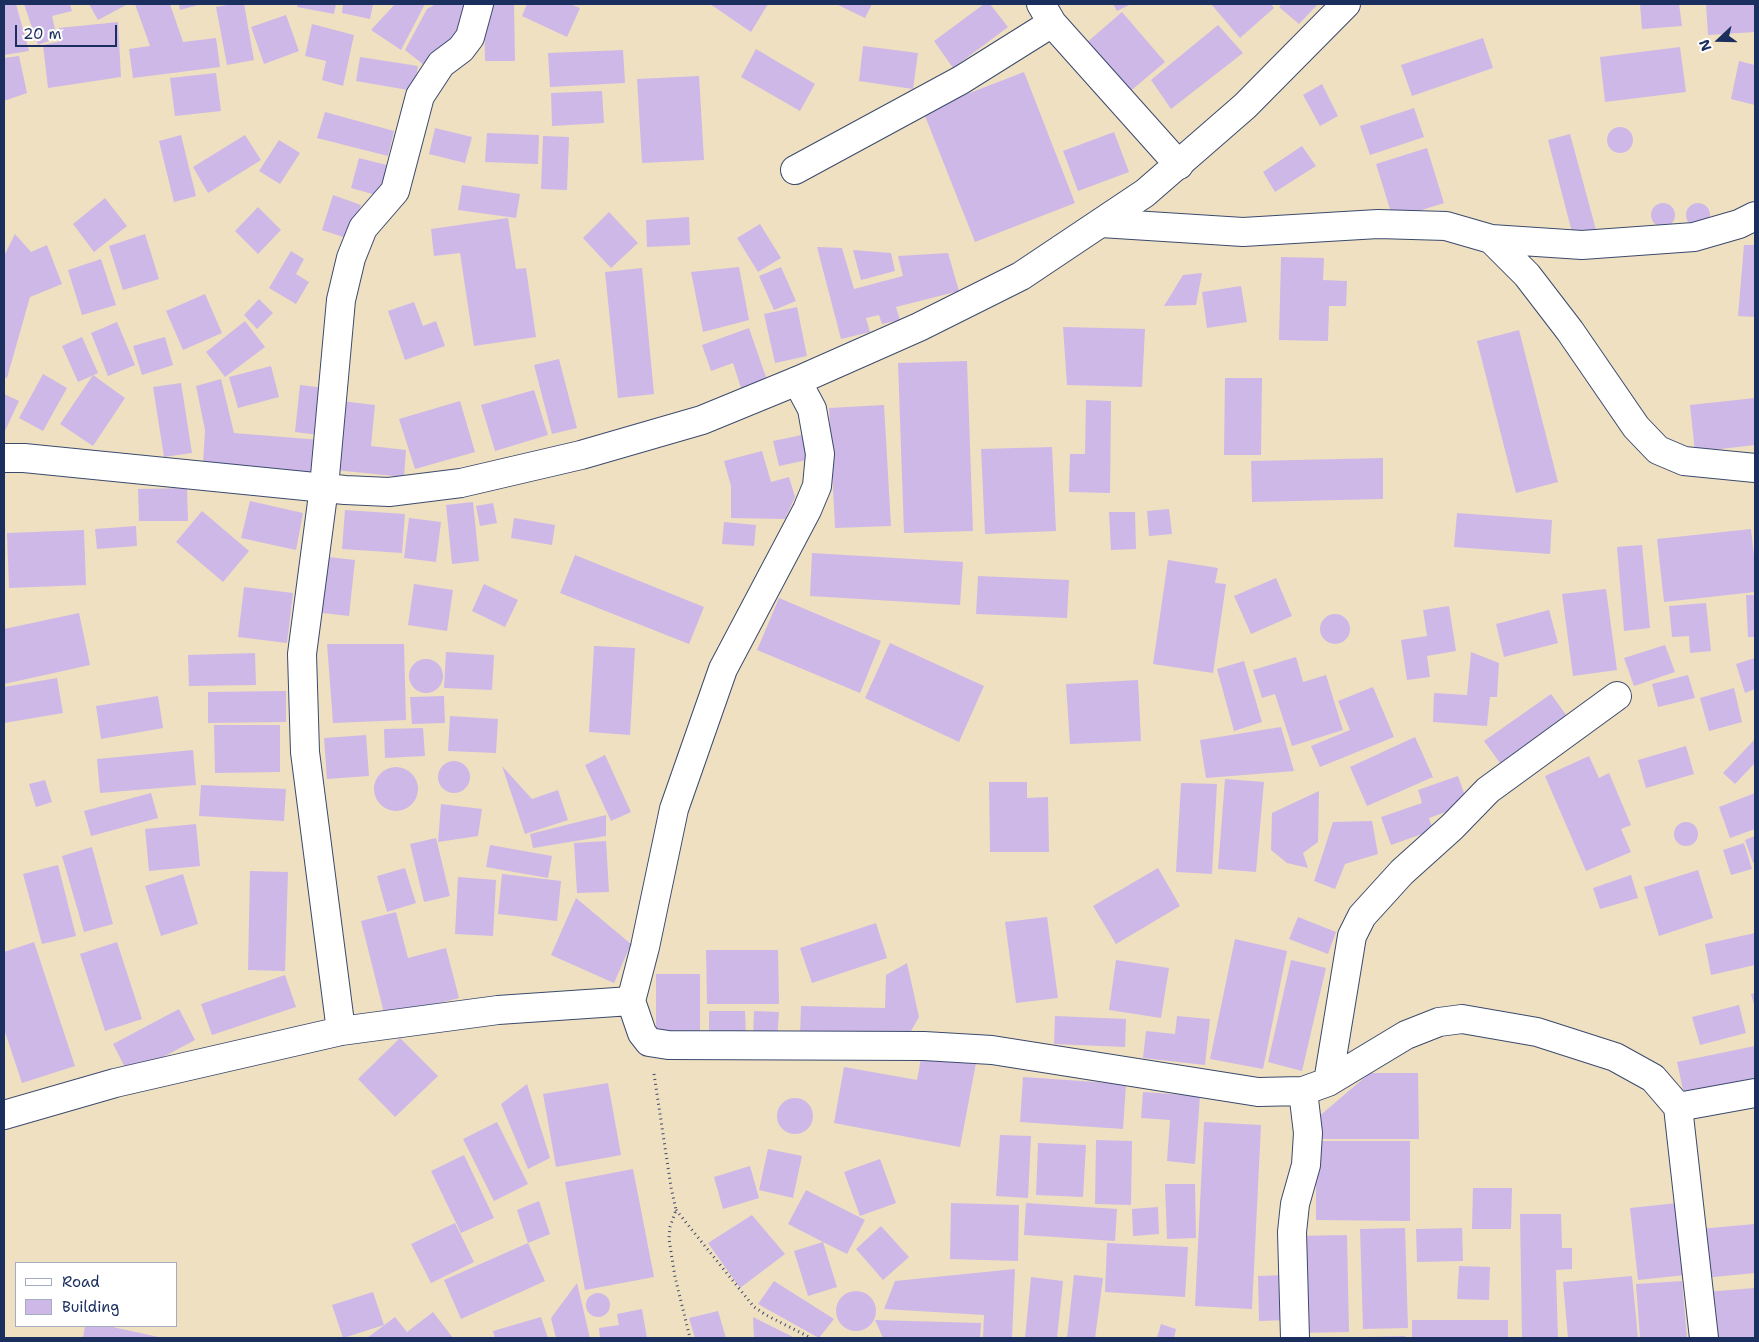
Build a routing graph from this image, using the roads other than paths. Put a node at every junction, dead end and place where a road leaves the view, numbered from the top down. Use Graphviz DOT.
graph roads {
  1 [pos="480,4"];
  2 [pos="1346,4"];
  3 [pos="1047,14"];
  4 [pos="1179,164"];
  5 [pos="795,170"];
  6 [pos="1755,216"];
  7 [pos="1101,223"];
  8 [pos="1491,239"];
  9 [pos="798,381"];
  10 [pos="4,458"];
  11 [pos="1755,468"];
  12 [pos="324,487"];
  13 [pos="1617,696"];
  14 [pos="631,1001"];
  15 [pos="342,1031"];
  16 [pos="1328,1082"];
  17 [pos="1303,1091"];
  18 [pos="1755,1093"];
  19 [pos="1678,1106"];
  20 [pos="4,1115"];
  21 [pos="1295,1338"];
  22 [pos="1704,1338"];
  1 -- 12 [label="street"];
  2 -- 4 [label="street"];
  3 -- 4 [label="street"];
  3 -- 5 [label="street"];
  4 -- 7 [label="street"];
  6 -- 8 [label="street"];
  7 -- 8 [label="street"];
  7 -- 9 [label="street"];
  8 -- 11 [label="street"];
  9 -- 12 [label="street"];
  9 -- 14 [label="street"];
  10 -- 12 [label="street"];
  12 -- 15 [label="street"];
  13 -- 16 [label="street"];
  14 -- 15 [label="street"];
  14 -- 17 [label="street"];
  15 -- 20 [label="street"];
  16 -- 17 [label="street"];
  16 -- 19 [label="street"];
  17 -- 21 [label="street"];
  18 -- 19 [label="street"];
  19 -- 22 [label="street"];
}
